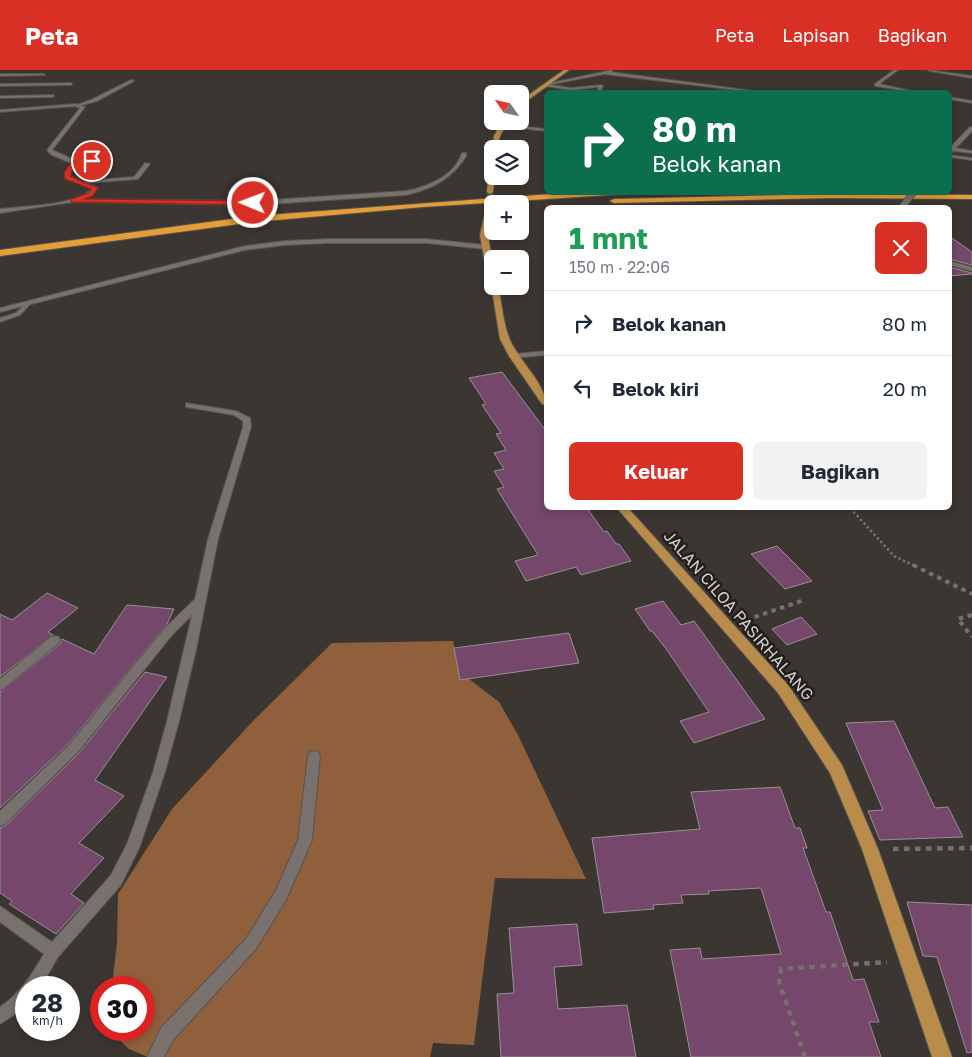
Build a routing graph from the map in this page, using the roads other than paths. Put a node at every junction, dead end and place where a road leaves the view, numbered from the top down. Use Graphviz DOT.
graph roads {
  1 [pos="568,70"];
  2 [pos="616,70"];
  3 [pos="896,70"];
  4 [pos="930,70"];
  5 [pos="605,73"];
  6 [pos="0,75"];
  7 [pos="43,75"];
  8 [pos="972,77"];
  9 [pos="132,81"];
  10 [pos="71,84"];
  11 [pos="0,85"];
  12 [pos="547,85"];
  13 [pos="599,90"];
  14 [pos="743,90"];
  15 [pos="899,90"];
  16 [pos="53,96"];
  17 [pos="0,97"];
  18 [pos="529,98"];
  19 [pos="952,99"];
  20 [pos="972,102"];
  21 [pos="79,105"];
  22 [pos="0,111"];
  23 [pos="529,127"];
  24 [pos="972,128"];
  25 [pos="544,130"];
  26 [pos="952,149"];
  27 [pos="972,152"];
  28 [pos="952,153"];
  29 [pos="952,153"];
  30 [pos="464,154"];
  31 [pos="972,158"];
  32 [pos="111,160"];
  33 [pos="74,162"];
  34 [pos="147,164"];
  35 [pos="80,182"];
  36 [pos="491,185"];
  37 [pos="952,188"];
  38 [pos="972,188"];
  39 [pos="490,192"];
  40 [pos="577,195"];
  41 [pos="912,195"];
  42 [pos="972,197"];
  43 [pos="73,200"];
  44 [pos="903,205"];
  45 [pos="529,206"];
  46 [pos="484,209"];
  47 [pos="0,211"];
  48 [pos="336,222"];
  49 [pos="173,240"];
  50 [pos="484,240"];
  51 [pos="485,247"];
  52 [pos="486,250"];
  53 [pos="0,253"];
  54 [pos="0,263"];
  55 [pos="952,264"];
  56 [pos="972,269"];
  57 [pos="496,295"];
  58 [pos="28,303"];
  59 [pos="0,310"];
  60 [pos="0,320"];
  61 [pos="544,352"];
  62 [pos="514,356"];
  63 [pos="544,399"];
  64 [pos="189,405"];
  65 [pos="624,510"];
  66 [pos="199,602"];
  67 [pos="55,640"];
  68 [pos="0,685"];
  69 [pos="314,756"];
  70 [pos="0,820"];
  71 [pos="0,913"];
  72 [pos="53,952"];
  73 [pos="39,976"];
  74 [pos="15,1006"];
  75 [pos="0,1016"];
  76 [pos="155,1057"];
  77 [pos="942,1057"];
  1 -- 12 [label="main road"];
  2 -- 5 [label="street"];
  3 -- 15 [label="street"];
  4 -- 8 [label="street"];
  5 -- 12 [label="street"];
  5 -- 14 [label="street"];
  6 -- 7 [label="street"];
  9 -- 21 [label="street"];
  10 -- 11 [label="street"];
  12 -- 13 [label="street"];
  12 -- 18 [label="main road"];
  16 -- 17 [label="street"];
  19 -- 20 [label="street"];
  21 -- 22 [label="street"];
  21 -- 33 [label="street"];
  23 -- 25 [label="street"];
  24 -- 26 [label="street"];
  27 -- 28 [label="street"];
  29 -- 31 [label="street"];
  30 -- 43 [label="street"];
  32 -- 33 [label="street"];
  33 -- 35 [label="street"];
  34 -- 35 [label="street"];
  35 -- 43 [label="street"];
  36 -- 39 [label="main road"];
  37 -- 38 [label="highway"];
  40 -- 53 [label="highway"];
  41 -- 44 [label="street, bridge"];
  42 -- 45 [label="highway"];
  43 -- 47 [label="street"];
  46 -- 48 [label="highway"];
  49 -- 54 [label="highway"];
  50 -- 51 [label="main road"];
  51 -- 52 [label="main road"];
  51 -- 58 [label="street"];
  55 -- 56 [label="street"];
  57 -- 62 [label="main road"];
  58 -- 59 [label="street"];
  58 -- 60 [label="street"];
  61 -- 62 [label="street"];
  62 -- 63 [label="main road"];
  64 -- 66 [label="street"];
  65 -- 77 [label="main road, JALAN CILOA PASIRHALANG"];
  66 -- 70 [label="street"];
  66 -- 72 [label="street"];
  67 -- 68 [label="street"];
  69 -- 76 [label="street"];
  71 -- 72 [label="street"];
  72 -- 73 [label="street"];
  74 -- 75 [label="street"];
}
